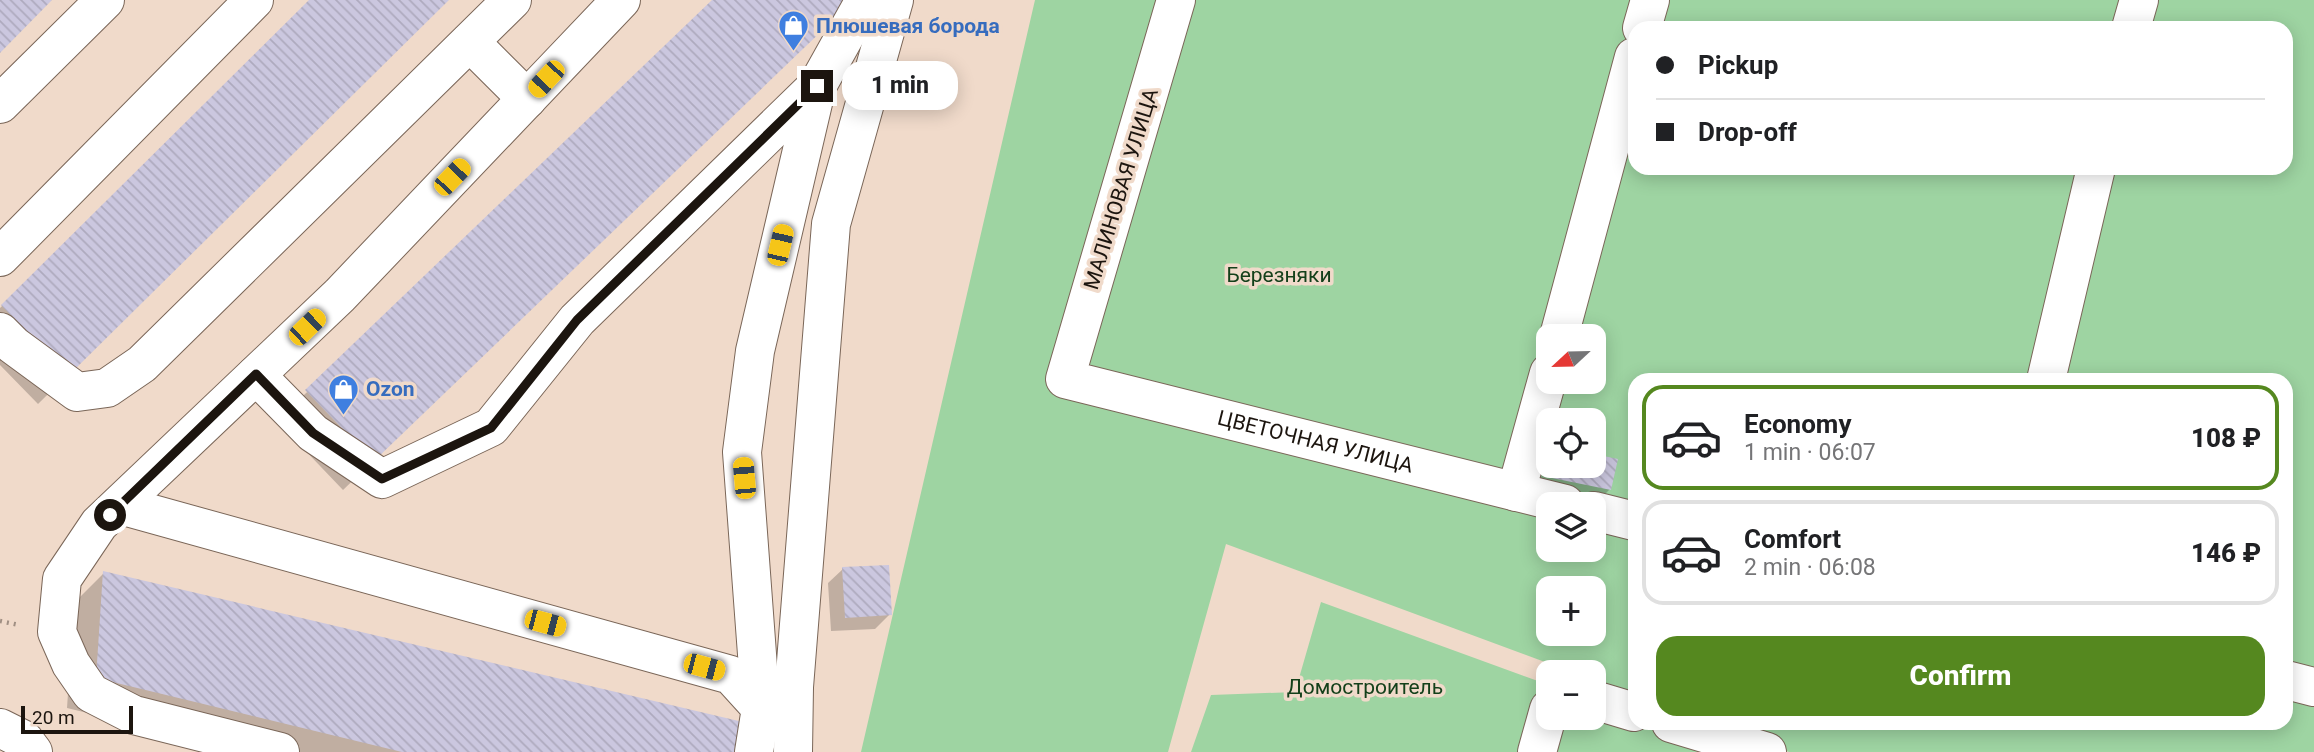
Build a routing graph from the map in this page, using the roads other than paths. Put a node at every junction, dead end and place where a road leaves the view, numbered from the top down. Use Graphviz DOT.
graph roads {
  1 [pos="105,0"];
  2 [pos="254,0"];
  3 [pos="512,0"];
  4 [pos="621,0"];
  5 [pos="865,0"];
  6 [pos="894,0"];
  7 [pos="1176,0"];
  8 [pos="1650,0"];
  9 [pos="2139,0"];
  10 [pos="1644,21"];
  11 [pos="2132,21"];
  12 [pos="470,42"];
  13 [pos="1628,79"];
  14 [pos="817,86"];
  15 [pos="527,99"];
  16 [pos="0,104"];
  17 [pos="2094,175"];
  18 [pos="0,257"];
  19 [pos="1562,324"];
  20 [pos="0,332"];
  21 [pos="2048,373"];
  22 [pos="256,374"];
  23 [pos="1065,379"];
  24 [pos="1543,394"];
  25 [pos="1517,492"];
  26 [pos="1536,497"];
  27 [pos="120,505"];
  28 [pos="1606,514"];
  29 [pos="1628,520"];
  30 [pos="2293,682"];
  31 [pos="2314,687"];
  32 [pos="1606,704"];
  33 [pos="761,708"];
  34 [pos="1628,710"];
  35 [pos="134,715"];
  36 [pos="0,728"];
  37 [pos="1543,730"];
  38 [pos="1694,730"];
  39 [pos="33,752"];
  40 [pos="151,752"];
  41 [pos="281,752"];
  42 [pos="754,752"];
  43 [pos="793,752"];
  44 [pos="1537,752"];
  45 [pos="1767,752"];
  1 -- 16 [label="street"];
  2 -- 18 [label="street"];
  3 -- 12 [label="street"];
  4 -- 15 [label="street"];
  5 -- 14 [label="street"];
  6 -- 43 [label="street"];
  7 -- 23 [label="street, МАЛИНОВАЯ УЛИЦА"];
  8 -- 10 [label="street"];
  9 -- 11 [label="street"];
  12 -- 15 [label="street"];
  12 -- 20 [label="street"];
  13 -- 19 [label="street"];
  14 -- 22 [label="street"];
  14 -- 33 [label="street"];
  15 -- 22 [label="street"];
  17 -- 21 [label="street"];
  22 -- 27 [label="street"];
  23 -- 25 [label="street, ЦВЕТОЧНАЯ УЛИЦА"];
  24 -- 25 [label="street"];
  25 -- 26 [label="street, ЦВЕТОЧНАЯ УЛИЦА"];
  27 -- 33 [label="street"];
  27 -- 35 [label="street"];
  28 -- 29 [label="street"];
  30 -- 31 [label="street"];
  32 -- 34 [label="street"];
  33 -- 42 [label="street"];
  35 -- 40 [label="street"];
  35 -- 41 [label="street"];
  36 -- 39 [label="street"];
  37 -- 44 [label="street"];
  38 -- 45 [label="street"];
}
